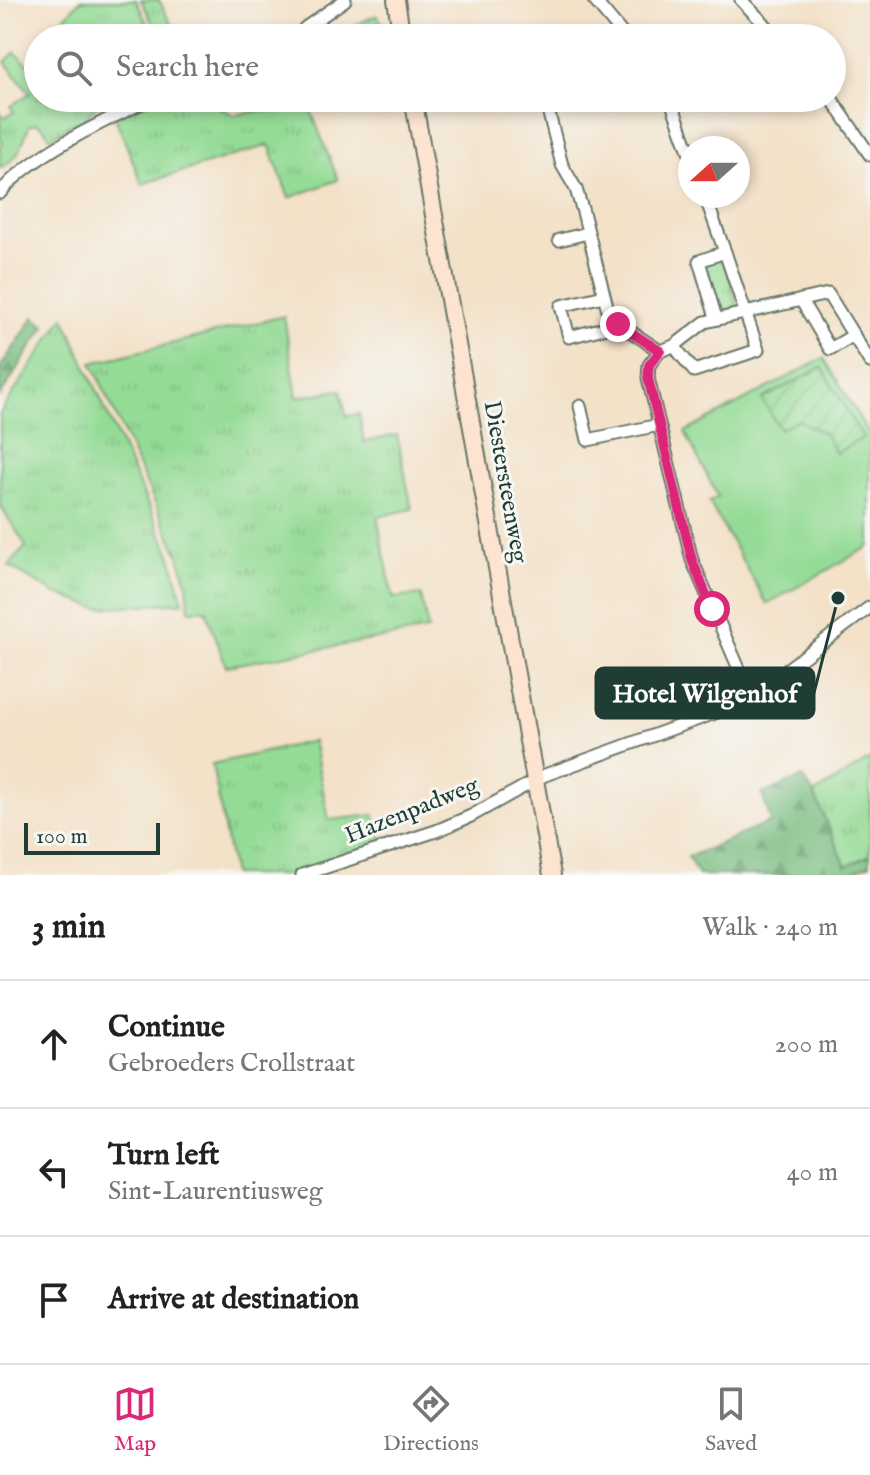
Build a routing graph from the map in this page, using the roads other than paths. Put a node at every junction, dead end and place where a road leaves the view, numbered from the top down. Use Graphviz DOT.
graph roads {
  1 [pos="345,0"];
  2 [pos="396,0"];
  3 [pos="594,0"];
  4 [pos="741,0"];
  5 [pos="311,24"];
  6 [pos="400,24"];
  7 [pos="614,24"];
  8 [pos="764,24"];
  9 [pos="122,112"];
  10 [pos="416,112"];
  11 [pos="549,112"];
  12 [pos="675,112"];
  13 [pos="841,112"];
  14 [pos="684,136"];
  15 [pos="870,155"];
  16 [pos="0,193"];
  17 [pos="709,208"];
  18 [pos="588,233"];
  19 [pos="559,240"];
  20 [pos="725,252"];
  21 [pos="604,296"];
  22 [pos="801,300"];
  23 [pos="746,312"];
  24 [pos="716,318"];
  25 [pos="612,326"];
  26 [pos="854,335"];
  27 [pos="674,346"];
  28 [pos="660,351"];
  29 [pos="870,362"];
  30 [pos="580,406"];
  31 [pos="659,425"];
  32 [pos="870,607"];
  33 [pos="753,694"];
  34 [pos="535,780"];
  35 [pos="302,875"];
  36 [pos="552,875"];
  1 -- 5 [label="street"];
  2 -- 6 [label="main road"];
  3 -- 7 [label="street"];
  4 -- 8 [label="street"];
  9 -- 16 [label="street"];
  10 -- 34 [label="main road, Diestersteenweg"];
  11 -- 18 [label="street"];
  12 -- 14 [label="street"];
  13 -- 15 [label="street"];
  17 -- 20 [label="street"];
  18 -- 19 [label="street"];
  18 -- 21 [label="street"];
  20 -- 23 [label="street"];
  20 -- 24 [label="street"];
  21 -- 25 [label="street"];
  21 -- 25 [label="street"];
  22 -- 23 [label="street"];
  22 -- 26 [label="street"];
  22 -- 26 [label="street"];
  23 -- 24 [label="street"];
  23 -- 27 [label="street"];
  24 -- 27 [label="street"];
  25 -- 28 [label="street"];
  26 -- 29 [label="street"];
  27 -- 28 [label="street"];
  28 -- 31 [label="street"];
  30 -- 31 [label="street"];
  31 -- 33 [label="street"];
  32 -- 33 [label="street, Hazenpadweg"];
  33 -- 34 [label="street, Hazenpadweg"];
  34 -- 35 [label="street, Hazenpadweg"];
  34 -- 36 [label="main road, Diestersteenweg"];
}
